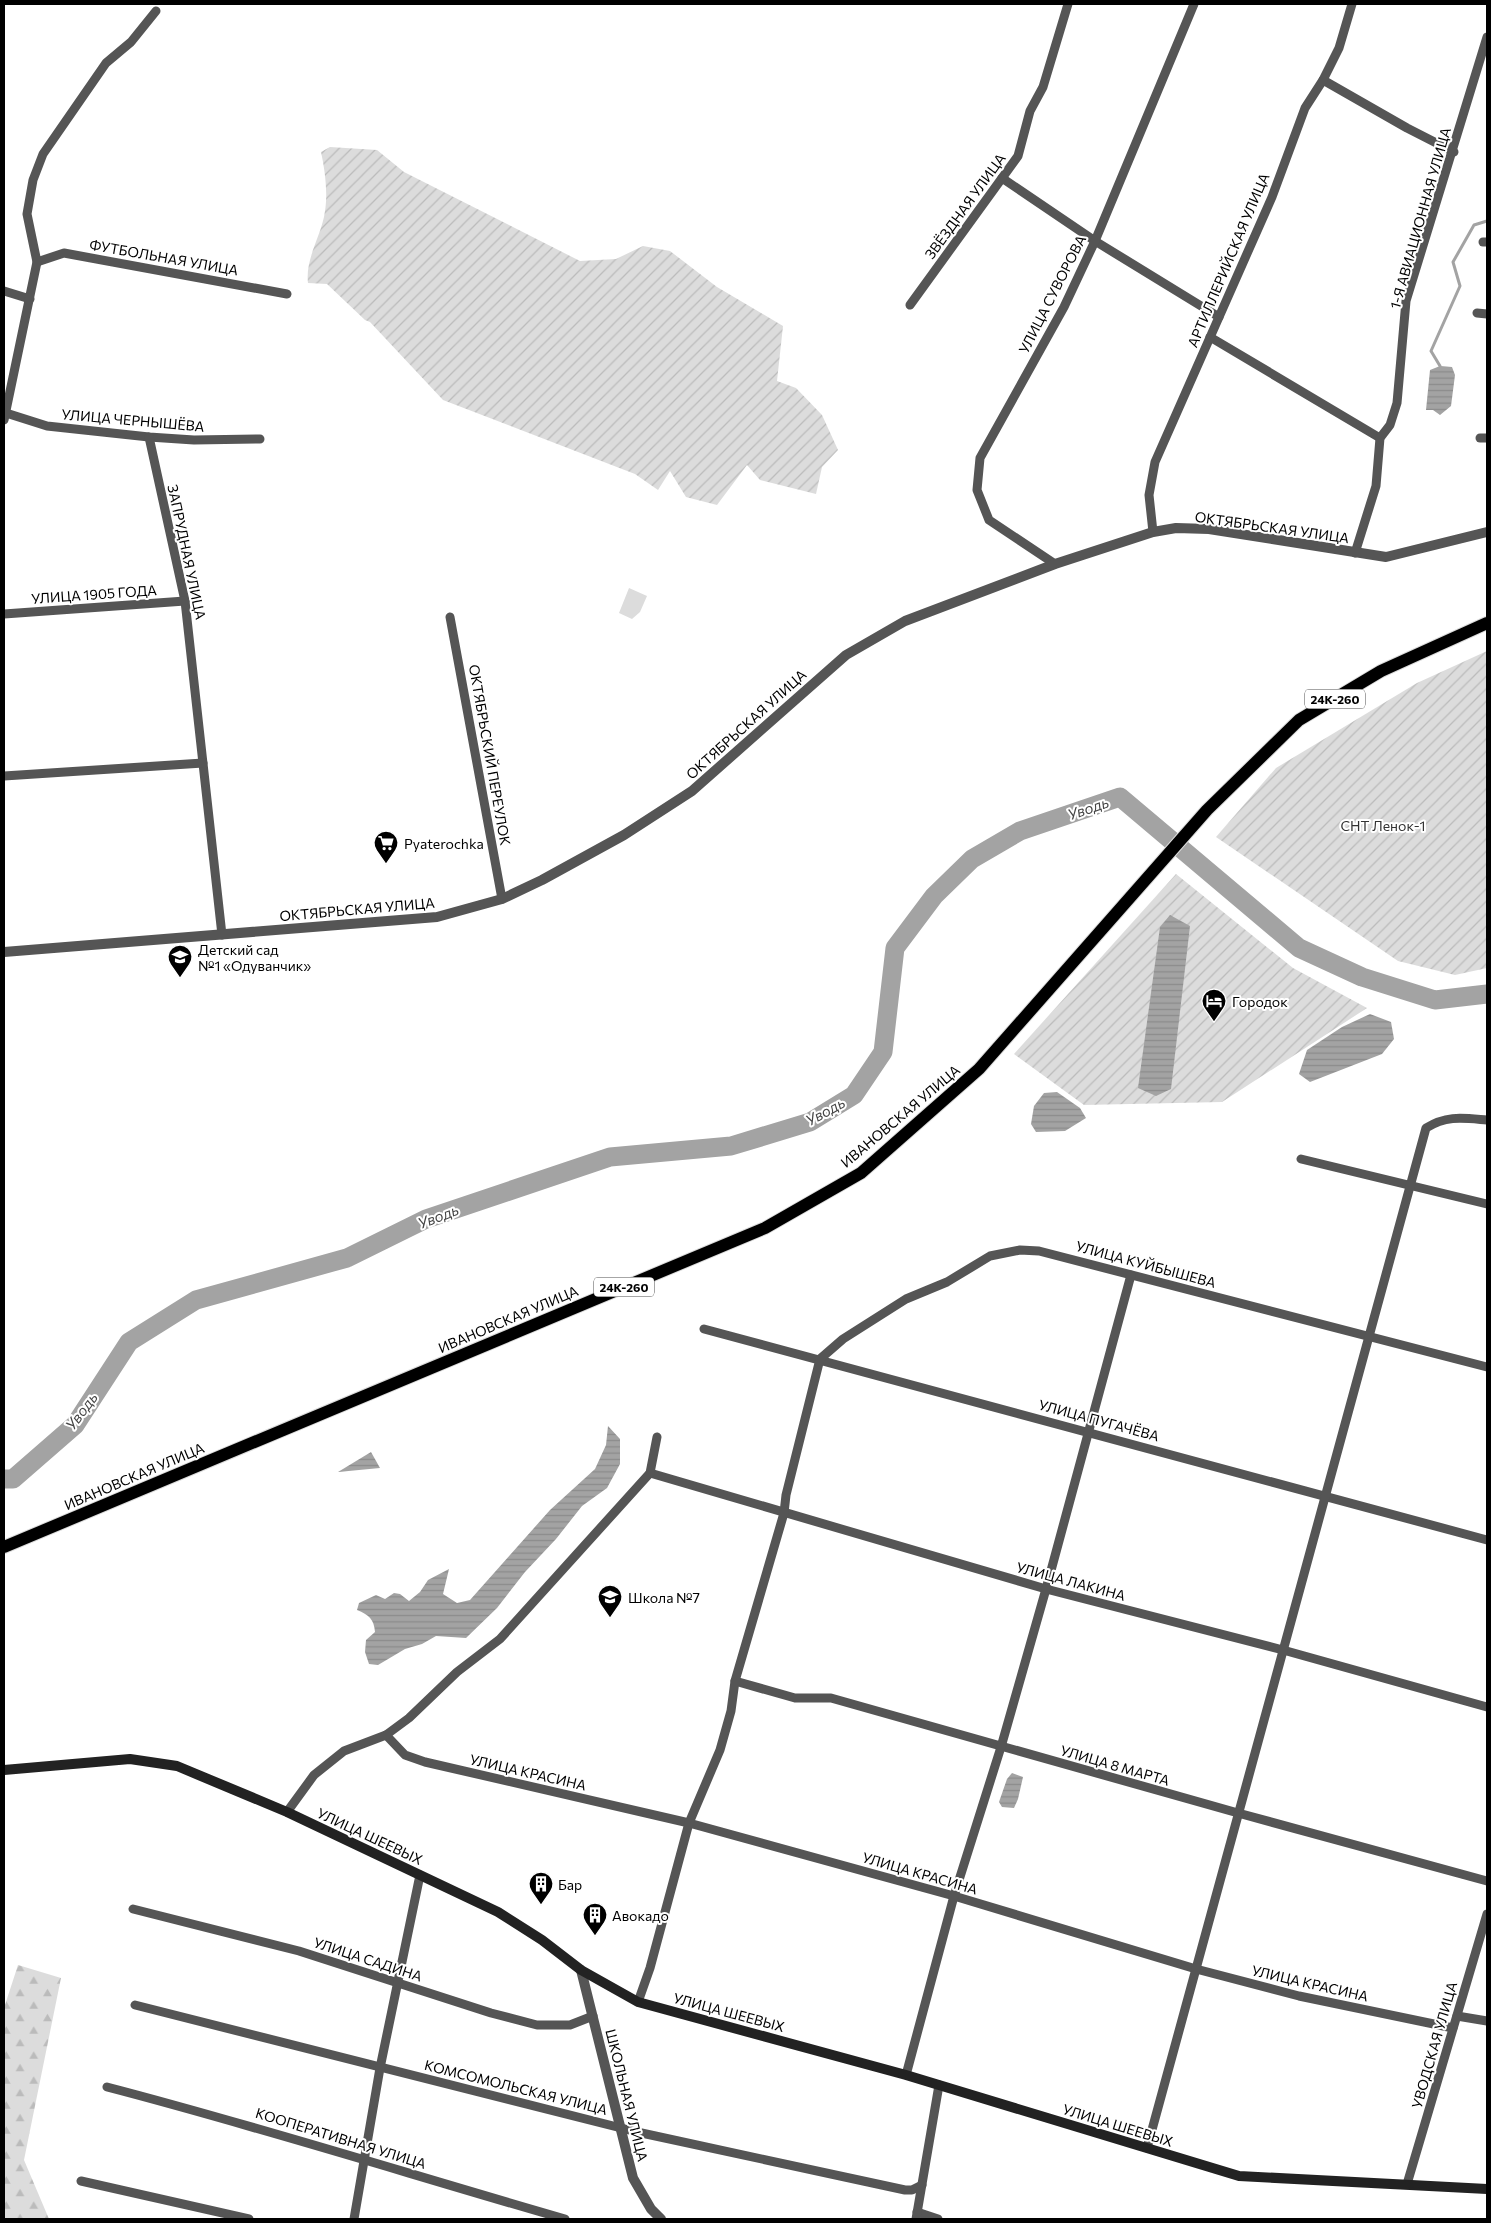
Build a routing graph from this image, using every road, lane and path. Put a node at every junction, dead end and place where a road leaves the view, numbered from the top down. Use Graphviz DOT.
graph roads {
  1 [pos="1068,4"];
  2 [pos="1194,4"];
  3 [pos="1352,4"];
  4 [pos="156,11"];
  5 [pos="1487,37"];
  6 [pos="1323,80"];
  7 [pos="1454,152"];
  8 [pos="1002,178"];
  9 [pos="1095,240"];
  10 [pos="37,262"];
  11 [pos="4,292"];
  12 [pos="287,294"];
  13 [pos="30,299"];
  14 [pos="910,305"];
  15 [pos="1476,313"];
  16 [pos="1487,314"];
  17 [pos="1219,317"];
  18 [pos="1210,337"];
  19 [pos="5,417"];
  20 [pos="149,437"];
  21 [pos="1380,438"];
  22 [pos="260,439"];
  23 [pos="1153,532"];
  24 [pos="1487,532"];
  25 [pos="1355,553"];
  26 [pos="1055,564"];
  27 [pos="185,601"];
  28 [pos="4,614"];
  29 [pos="450,617"];
  30 [pos="1487,623"];
  31 [pos="203,763"];
  32 [pos="4,776"];
  33 [pos="502,899"];
  34 [pos="222,935"];
  35 [pos="4,952"];
  36 [pos="1487,1120"];
  37 [pos="1301,1159"];
  38 [pos="1410,1186"];
  39 [pos="1487,1204"];
  40 [pos="1131,1275"];
  41 [pos="704,1329"];
  42 [pos="1369,1337"];
  43 [pos="820,1359"];
  44 [pos="1487,1368"];
  45 [pos="1088,1431"];
  46 [pos="657,1437"];
  47 [pos="650,1473"];
  48 [pos="1325,1496"];
  49 [pos="784,1514"];
  50 [pos="1487,1540"];
  51 [pos="4,1547"];
  52 [pos="1046,1589"];
  53 [pos="1283,1650"];
  54 [pos="735,1681"];
  55 [pos="1487,1707"];
  56 [pos="386,1735"];
  57 [pos="1001,1747"];
  58 [pos="4,1770"];
  59 [pos="287,1812"];
  60 [pos="1238,1814"];
  61 [pos="690,1823"];
  62 [pos="420,1874"];
  63 [pos="1487,1881"];
  64 [pos="954,1896"];
  65 [pos="134,1909"];
  66 [pos="1487,1914"];
  67 [pos="1196,1969"];
  68 [pos="581,1970"];
  69 [pos="398,1984"];
  70 [pos="638,2002"];
  71 [pos="135,2005"];
  72 [pos="593,2016"];
  73 [pos="1457,2016"];
  74 [pos="1487,2021"];
  75 [pos="1453,2028"];
  76 [pos="380,2068"];
  77 [pos="906,2075"];
  78 [pos="939,2085"];
  79 [pos="107,2087"];
  80 [pos="620,2127"];
  81 [pos="1147,2148"];
  82 [pos="363,2161"];
  83 [pos="81,2181"];
  84 [pos="1407,2184"];
  85 [pos="922,2185"];
  86 [pos="1487,2189"];
  87 [pos="916,2216"];
  88 [pos="249,2219"];
  89 [pos="354,2219"];
  90 [pos="565,2219"];
  91 [pos="661,2219"];
  92 [pos="938,2219"];
  1 -- 8 [label="street, ЗВЁЗДНАЯ УЛИЦА"];
  2 -- 9 [label="street, УЛИЦА СУВОРОВА"];
  3 -- 6 [label="street, АРТИЛЛЕРИЙСКАЯ УЛИЦА"];
  4 -- 10 [label="street"];
  5 -- 7 [label="street, 1-Я АВИАЦИОННАЯ УЛИЦА"];
  6 -- 7 [label="street"];
  6 -- 17 [label="street, АРТИЛЛЕРИЙСКАЯ УЛИЦА"];
  7 -- 21 [label="street, 1-Я АВИАЦИОННАЯ УЛИЦА"];
  8 -- 9 [label="street"];
  8 -- 14 [label="street, ЗВЁЗДНАЯ УЛИЦА"];
  9 -- 17 [label="street"];
  9 -- 26 [label="street, УЛИЦА СУВОРОВА"];
  10 -- 12 [label="street, ФУТБОЛЬНАЯ УЛИЦА"];
  10 -- 13 [label="street"];
  11 -- 13 [label="street"];
  13 -- 19 [label="street"];
  15 -- 16 [label="street"];
  17 -- 18 [label="street, АРТИЛЛЕРИЙСКАЯ УЛИЦА"];
  18 -- 21 [label="street"];
  18 -- 23 [label="street, АРТИЛЛЕРИЙСКАЯ УЛИЦА"];
  19 -- 20 [label="street, УЛИЦА ЧЕРНЫШЁВА"];
  20 -- 22 [label="street, УЛИЦА ЧЕРНЫШЁВА"];
  20 -- 27 [label="street, ЗАПРУДНАЯ УЛИЦА"];
  21 -- 25 [label="street, 1-Я АВИАЦИОННАЯ УЛИЦА"];
  23 -- 25 [label="street, ОКТЯБРЬСКАЯ УЛИЦА"];
  23 -- 26 [label="street, ОКТЯБРЬСКАЯ УЛИЦА"];
  24 -- 25 [label="street, ОКТЯБРЬСКАЯ УЛИЦА"];
  26 -- 33 [label="street, ОКТЯБРЬСКАЯ УЛИЦА"];
  27 -- 28 [label="street, УЛИЦА 1905 ГОДА"];
  27 -- 31 [label="street, ЗАПРУДНАЯ УЛИЦА"];
  29 -- 33 [label="street, ОКТЯБРЬСКИЙ ПЕРЕУЛОК"];
  30 -- 51 [label="main road, ИВАНОВСКАЯ УЛИЦА / 24К-260"];
  31 -- 32 [label="street"];
  31 -- 34 [label="street, ЗАПРУДНАЯ УЛИЦА"];
  33 -- 34 [label="street, ОКТЯБРЬСКАЯ УЛИЦА"];
  34 -- 35 [label="street, ОКТЯБРЬСКАЯ УЛИЦА"];
  36 -- 38 [label="street"];
  37 -- 38 [label="street"];
  38 -- 39 [label="street"];
  38 -- 42 [label="street"];
  40 -- 42 [label="street, УЛИЦА КУЙБЫШЕВА"];
  40 -- 43 [label="street, УЛИЦА КУЙБЫШЕВА"];
  40 -- 45 [label="street"];
  41 -- 43 [label="street, УЛИЦА ПУГАЧЁВА"];
  42 -- 44 [label="street, УЛИЦА КУЙБЫШЕВА"];
  42 -- 48 [label="street"];
  43 -- 45 [label="street, УЛИЦА ПУГАЧЁВА"];
  43 -- 49 [label="street"];
  45 -- 48 [label="street, УЛИЦА ПУГАЧЁВА"];
  45 -- 52 [label="street"];
  46 -- 47 [label="street"];
  47 -- 49 [label="street, УЛИЦА ЛАКИНА"];
  47 -- 56 [label="street"];
  48 -- 50 [label="street, УЛИЦА ПУГАЧЁВА"];
  48 -- 53 [label="street"];
  49 -- 52 [label="street, УЛИЦА ЛАКИНА"];
  49 -- 54 [label="street"];
  52 -- 53 [label="street, УЛИЦА ЛАКИНА"];
  52 -- 57 [label="street"];
  53 -- 55 [label="street, УЛИЦА ЛАКИНА"];
  53 -- 60 [label="street"];
  54 -- 57 [label="street, УЛИЦА 8 МАРТА"];
  54 -- 61 [label="street"];
  56 -- 59 [label="street"];
  56 -- 61 [label="street, УЛИЦА КРАСИНА"];
  57 -- 60 [label="street, УЛИЦА 8 МАРТА"];
  57 -- 64 [label="street"];
  58 -- 59 [label="main road, УЛИЦА ШЕЕВЫХ"];
  59 -- 62 [label="main road, УЛИЦА ШЕЕВЫХ"];
  60 -- 63 [label="street, УЛИЦА 8 МАРТА"];
  60 -- 67 [label="street"];
  61 -- 64 [label="street, УЛИЦА КРАСИНА"];
  61 -- 70 [label="street"];
  62 -- 68 [label="main road, УЛИЦА ШЕЕВЫХ"];
  62 -- 69 [label="street"];
  64 -- 67 [label="street, УЛИЦА КРАСИНА"];
  64 -- 77 [label="street"];
  65 -- 69 [label="street, УЛИЦА САДИНА"];
  66 -- 73 [label="street, УВОДСКАЯ УЛИЦА"];
  67 -- 75 [label="street, УЛИЦА КРАСИНА"];
  67 -- 81 [label="street"];
  68 -- 70 [label="main road, УЛИЦА ШЕЕВЫХ"];
  68 -- 72 [label="street, ШКОЛЬНАЯ УЛИЦА"];
  69 -- 72 [label="street, УЛИЦА САДИНА"];
  69 -- 76 [label="street"];
  70 -- 77 [label="main road, УЛИЦА ШЕЕВЫХ"];
  71 -- 76 [label="street, КОМСОМОЛЬСКАЯ УЛИЦА"];
  72 -- 80 [label="street, ШКОЛЬНАЯ УЛИЦА"];
  73 -- 74 [label="street"];
  73 -- 75 [label="street, УВОДСКАЯ УЛИЦА"];
  75 -- 84 [label="street, УВОДСКАЯ УЛИЦА"];
  76 -- 80 [label="street, КОМСОМОЛЬСКАЯ УЛИЦА"];
  76 -- 82 [label="street"];
  77 -- 78 [label="main road, УЛИЦА ШЕЕВЫХ"];
  78 -- 81 [label="main road, УЛИЦА ШЕЕВЫХ"];
  78 -- 85 [label="street"];
  79 -- 82 [label="street, КООПЕРАТИВНАЯ УЛИЦА"];
  80 -- 85 [label="street, КОМСОМОЛЬСКАЯ УЛИЦА"];
  80 -- 91 [label="street, ШКОЛЬНАЯ УЛИЦА"];
  81 -- 84 [label="main road, УЛИЦА ШЕЕВЫХ"];
  82 -- 89 [label="street"];
  82 -- 90 [label="street, КООПЕРАТИВНАЯ УЛИЦА"];
  83 -- 88 [label="street"];
  84 -- 86 [label="main road, УЛИЦА ШЕЕВЫХ"];
  85 -- 87 [label="street"];
  87 -- 92 [label="street"];
}
